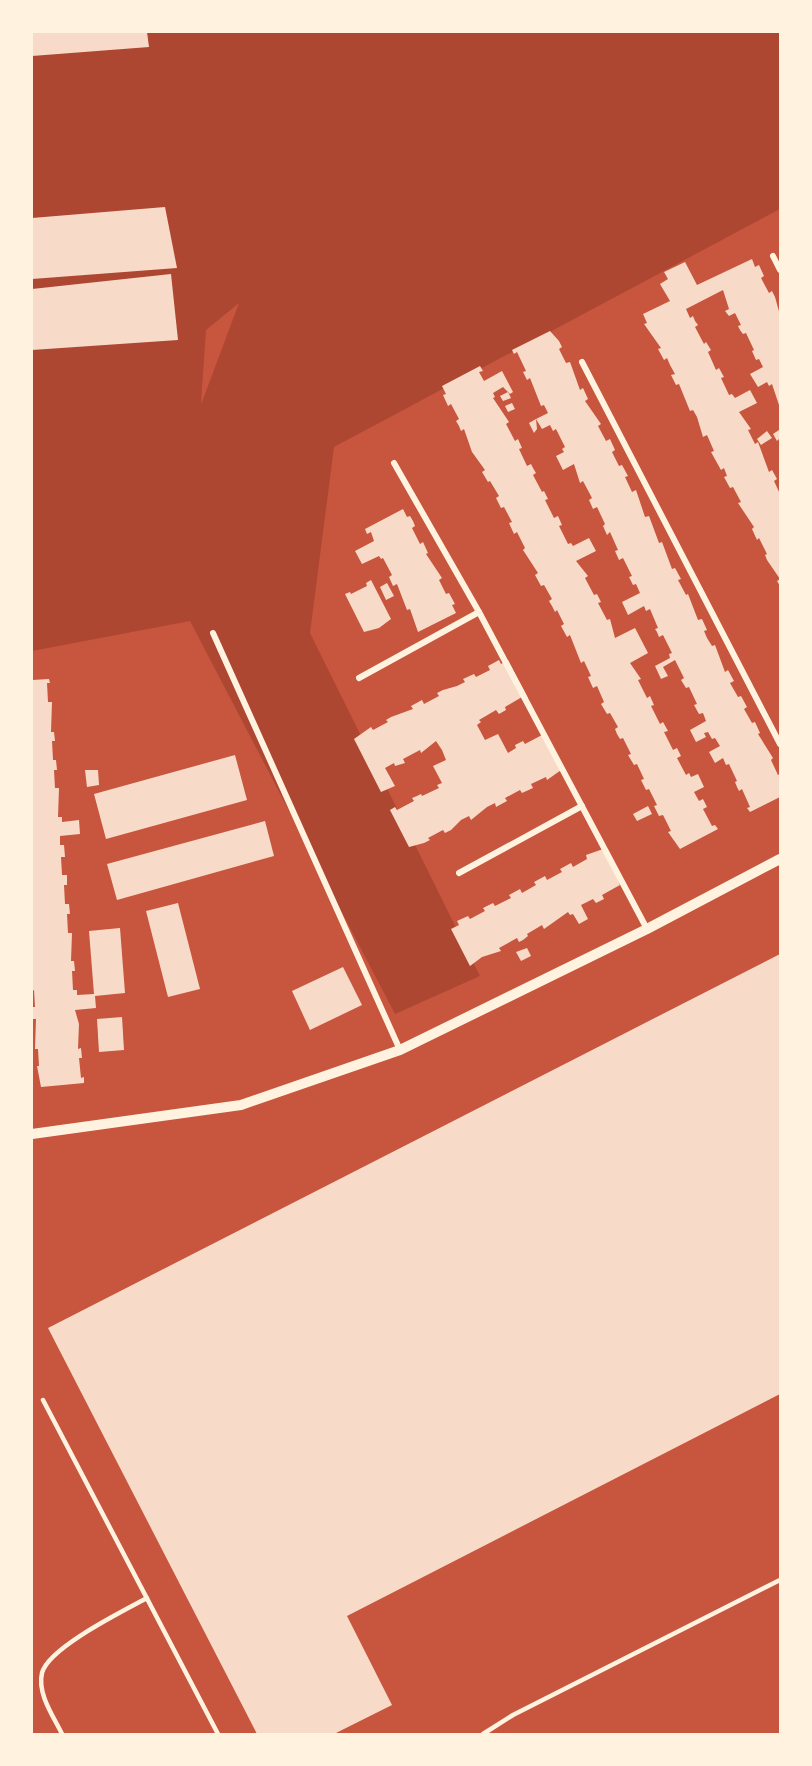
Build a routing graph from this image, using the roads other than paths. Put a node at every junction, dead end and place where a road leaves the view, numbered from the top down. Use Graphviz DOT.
graph roads {
  1 [pos="773,256"];
  2 [pos="780,270"];
  3 [pos="582,363"];
  4 [pos="394,463"];
  5 [pos="479,612"];
  6 [pos="213,633"];
  7 [pos="359,678"];
  8 [pos="780,744"];
  9 [pos="582,806"];
  10 [pos="780,859"];
  11 [pos="459,873"];
  12 [pos="647,929"];
  13 [pos="400,1050"];
  14 [pos="32,1134"];
  15 [pos="43,1400"];
  16 [pos="780,1580"];
  17 [pos="147,1598"];
  18 [pos="62,1734"];
  19 [pos="218,1734"];
  20 [pos="483,1734"];
  1 -- 2 [label="street"];
  3 -- 8 [label="street"];
  4 -- 5 [label="street"];
  5 -- 7 [label="street"];
  5 -- 9 [label="street"];
  6 -- 13 [label="street"];
  9 -- 11 [label="street"];
  9 -- 12 [label="street"];
  10 -- 12 [label="street"];
  12 -- 13 [label="street"];
  13 -- 14 [label="street"];
  15 -- 17 [label="lane"];
  16 -- 20 [label="lane"];
  17 -- 18 [label="lane"];
  17 -- 19 [label="lane"];
}
